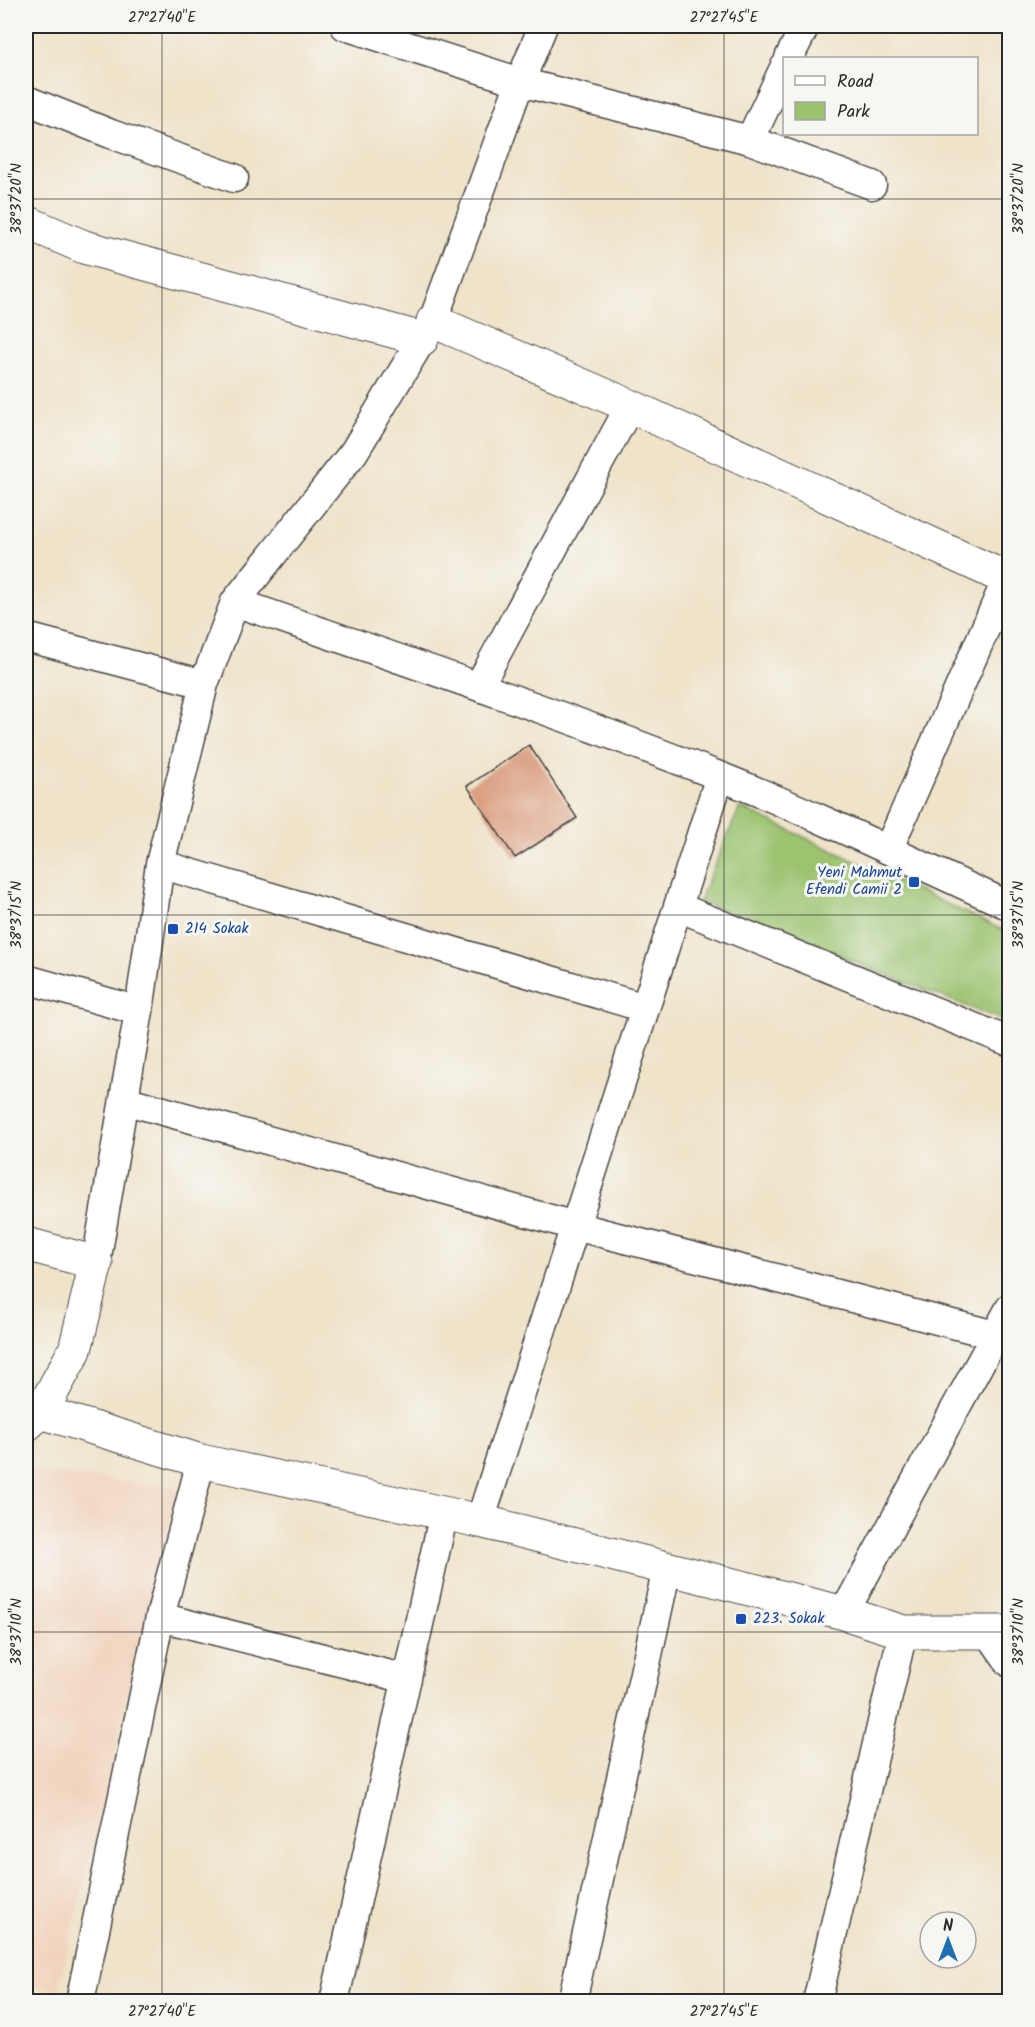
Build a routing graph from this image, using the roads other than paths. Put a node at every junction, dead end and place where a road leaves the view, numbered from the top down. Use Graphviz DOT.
graph roads {
  1 [pos="345,26"];
  2 [pos="543,26"];
  3 [pos="805,26"];
  4 [pos="790,57"];
  5 [pos="783,70"];
  6 [pos="520,82"];
  7 [pos="26,100"];
  8 [pos="750,140"];
  9 [pos="234,178"];
  10 [pos="872,185"];
  11 [pos="26,222"];
  12 [pos="428,330"];
  13 [pos="630,406"];
  14 [pos="1008,580"];
  15 [pos="235,602"];
  16 [pos="26,637"];
  17 [pos="204,684"];
  18 [pos="479,686"];
  19 [pos="720,776"];
  20 [pos="888,850"];
  21 [pos="160,864"];
  22 [pos="1010,906"];
  23 [pos="678,907"];
  24 [pos="26,979"];
  25 [pos="645,1008"];
  26 [pos="139,1011"];
  27 [pos="1010,1042"];
  28 [pos="124,1100"];
  29 [pos="574,1226"];
  30 [pos="26,1244"];
  31 [pos="96,1263"];
  32 [pos="1010,1308"];
  33 [pos="995,1335"];
  34 [pos="33,1418"];
  35 [pos="201,1461"];
  36 [pos="444,1513"];
  37 [pos="480,1521"];
  38 [pos="667,1568"];
  39 [pos="844,1613"];
  40 [pos="160,1617"];
  41 [pos="903,1632"];
  42 [pos="999,1632"];
  43 [pos="1010,1663"];
  44 [pos="407,1679"];
  45 [pos="80,2001"];
  46 [pos="334,2001"];
  47 [pos="572,2001"];
  48 [pos="817,2001"];
  1 -- 6 [label="street"];
  2 -- 6 [label="street"];
  3 -- 4 [label="street"];
  5 -- 8 [label="street"];
  6 -- 8 [label="street"];
  6 -- 12 [label="street"];
  7 -- 9 [label="street"];
  8 -- 10 [label="street"];
  11 -- 12 [label="street"];
  12 -- 13 [label="street"];
  12 -- 15 [label="street"];
  13 -- 14 [label="street"];
  13 -- 18 [label="street"];
  14 -- 20 [label="street"];
  15 -- 17 [label="street"];
  15 -- 18 [label="street"];
  16 -- 17 [label="street"];
  17 -- 21 [label="street"];
  18 -- 19 [label="street"];
  19 -- 20 [label="street"];
  19 -- 23 [label="street"];
  20 -- 22 [label="street"];
  21 -- 25 [label="street"];
  21 -- 26 [label="street"];
  23 -- 25 [label="street"];
  23 -- 27 [label="street"];
  24 -- 26 [label="street"];
  25 -- 29 [label="street"];
  26 -- 28 [label="street"];
  28 -- 29 [label="street"];
  28 -- 31 [label="street"];
  29 -- 33 [label="street"];
  29 -- 37 [label="street"];
  30 -- 31 [label="street"];
  31 -- 34 [label="street"];
  32 -- 33 [label="street"];
  33 -- 39 [label="street"];
  34 -- 35 [label="street"];
  35 -- 36 [label="street"];
  35 -- 40 [label="street"];
  36 -- 37 [label="street"];
  36 -- 44 [label="street"];
  37 -- 38 [label="street"];
  38 -- 39 [label="street"];
  38 -- 47 [label="street"];
  39 -- 41 [label="street"];
  40 -- 44 [label="street"];
  40 -- 45 [label="street"];
  41 -- 42 [label="street"];
  41 -- 48 [label="street"];
  42 -- 43 [label="street"];
  44 -- 46 [label="street"];
}
